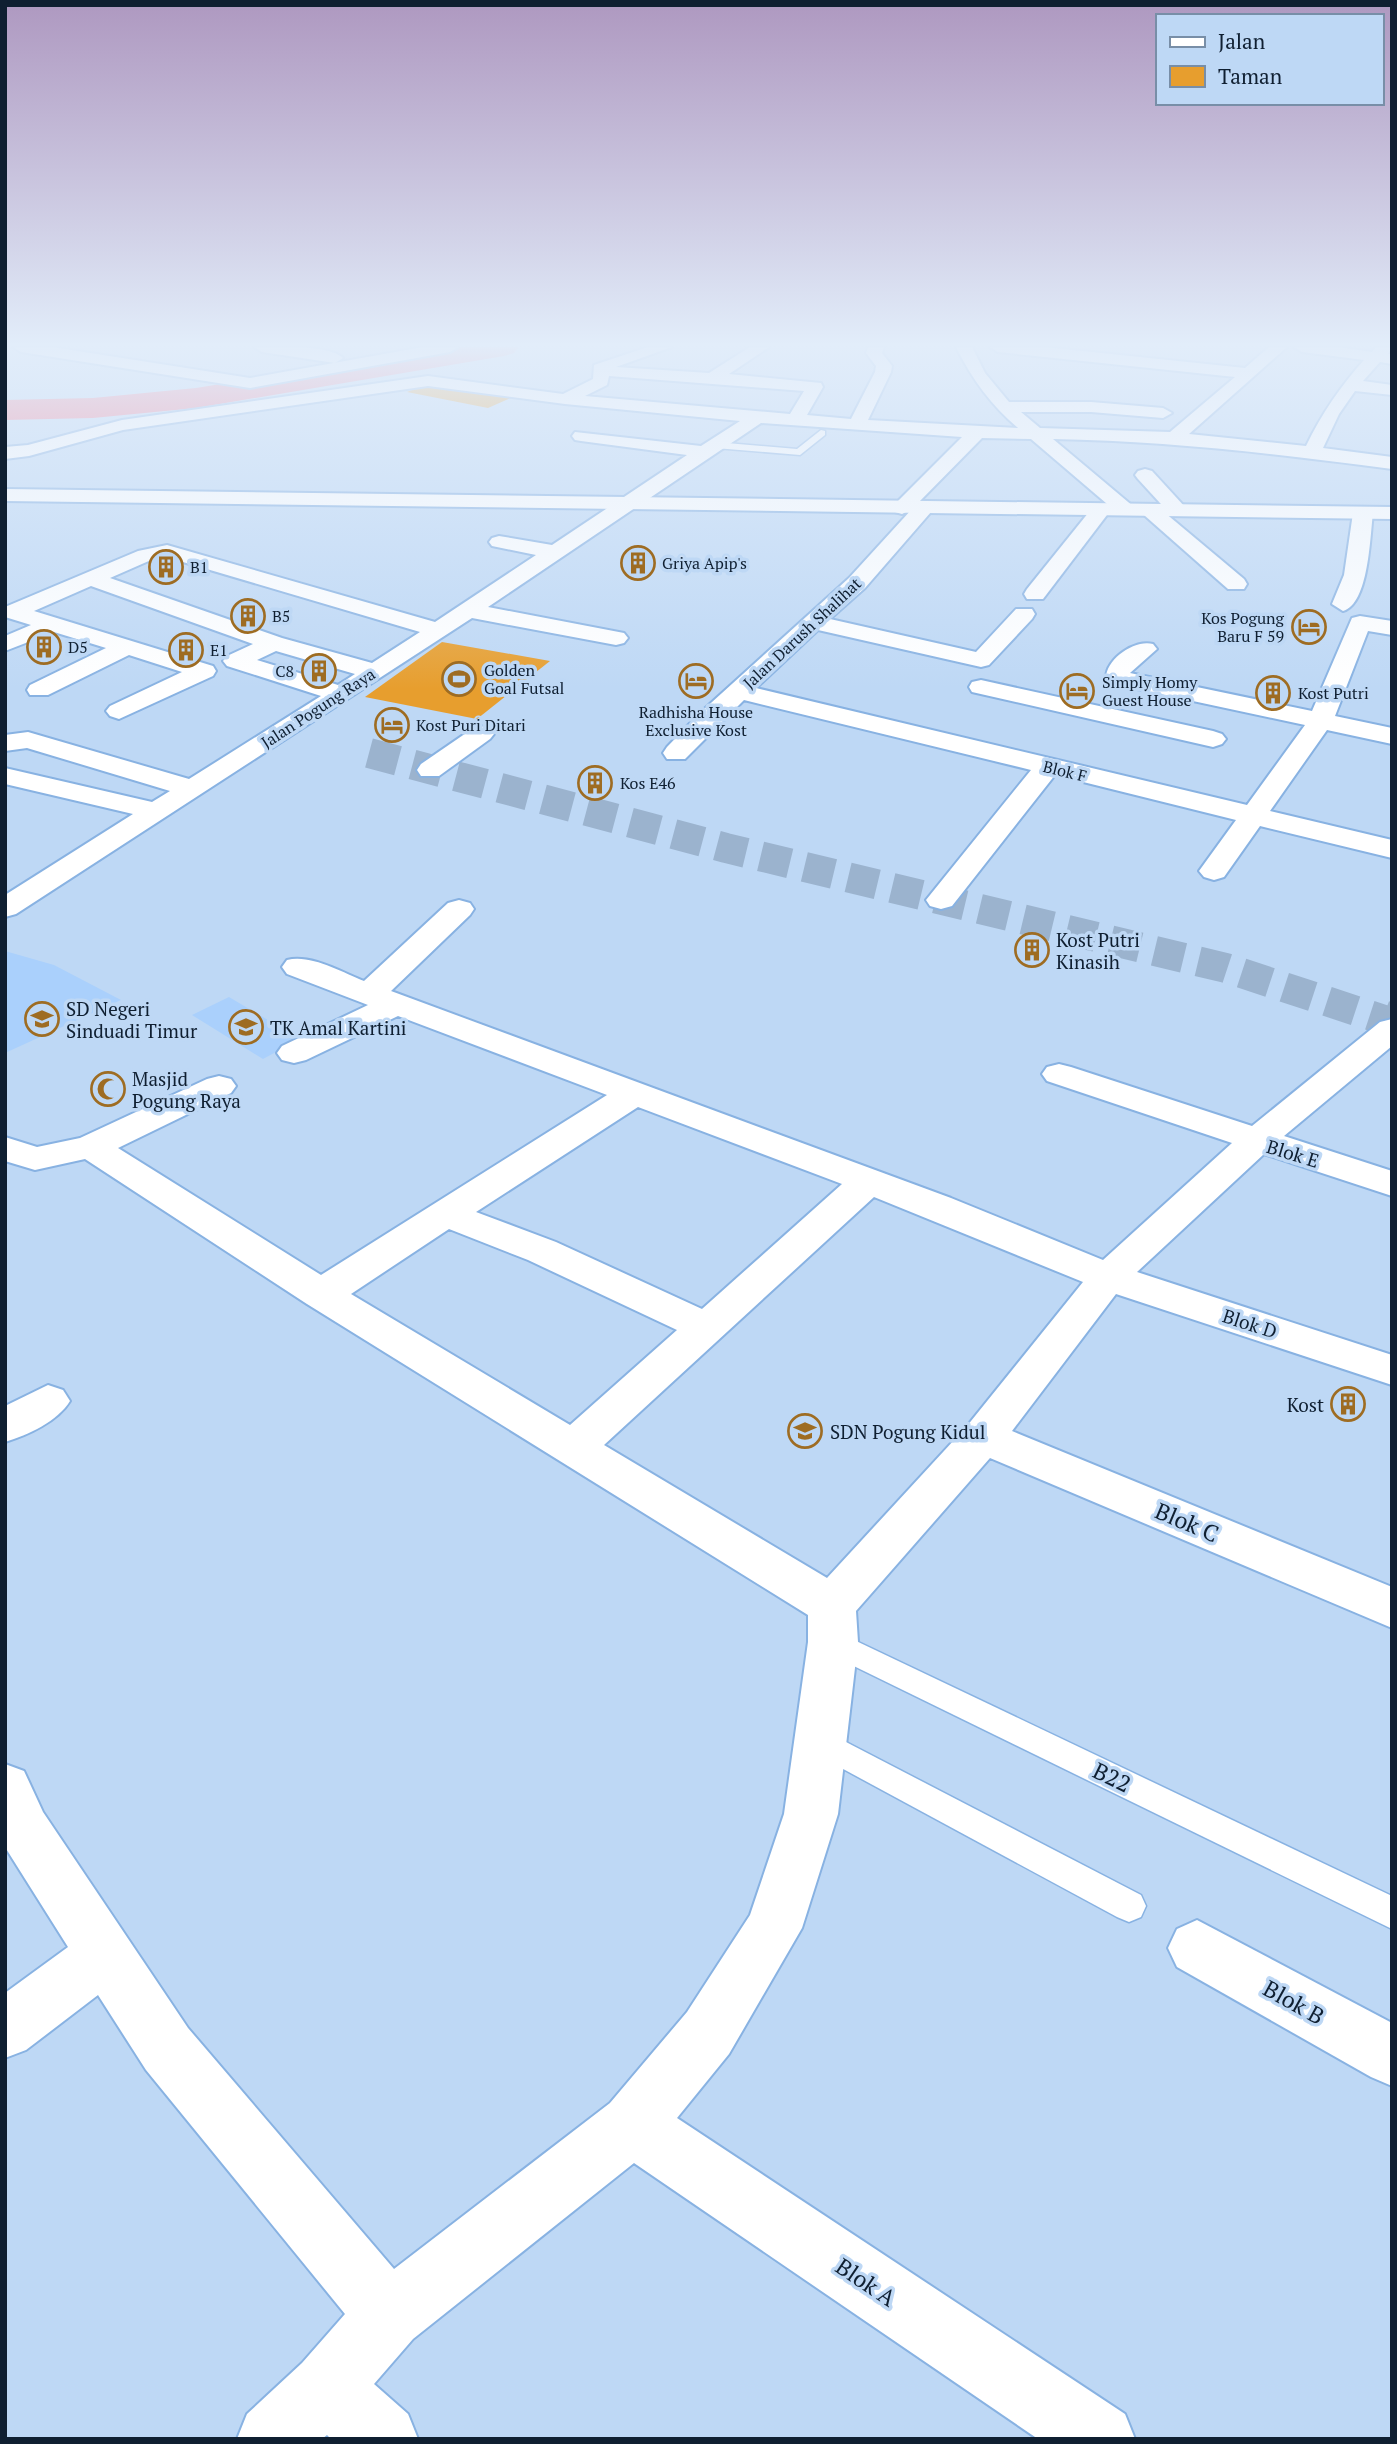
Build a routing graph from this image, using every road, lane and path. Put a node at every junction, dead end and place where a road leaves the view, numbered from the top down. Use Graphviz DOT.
graph roads {
  1 [pos="692,461"];
  2 [pos="949,461"];
  3 [pos="1066,461"];
  4 [pos="651,469"];
  5 [pos="676,472"];
  6 [pos="1145,475"];
  7 [pos="9,498"];
  8 [pos="628,505"];
  9 [pos="902,508"];
  10 [pos="924,508"];
  11 [pos="1100,510"];
  12 [pos="1127,511"];
  13 [pos="1151,511"];
  14 [pos="1178,511"];
  15 [pos="1363,513"];
  16 [pos="1392,513"];
  17 [pos="499,542"];
  18 [pos="557,552"];
  19 [pos="91,579"];
  20 [pos="1236,584"];
  21 [pos="1343,604"];
  22 [pos="468,610"];
  23 [pos="816,623"];
  24 [pos="54,624"];
  25 [pos="1392,628"];
  26 [pos="438,630"];
  27 [pos="615,638"];
  28 [pos="274,643"];
  29 [pos="5,645"];
  30 [pos="130,646"];
  31 [pos="1145,649"];
  32 [pos="375,673"];
  33 [pos="981,687"];
  34 [pos="39,690"];
  35 [pos="739,691"];
  36 [pos="341,694"];
  37 [pos="119,711"];
  38 [pos="1320,722"];
  39 [pos="1013,726"];
  40 [pos="481,734"];
  41 [pos="1392,736"];
  42 [pos="1213,739"];
  43 [pos="5,743"];
  44 [pos="676,753"];
  45 [pos="1048,766"];
  46 [pos="430,771"];
  47 [pos="5,776"];
  48 [pos="190,788"];
  49 [pos="154,811"];
  50 [pos="1256,814"];
  51 [pos="1392,849"];
  52 [pos="1214,871"];
  53 [pos="942,900"];
  54 [pos="5,908"];
  55 [pos="459,909"];
  56 [pos="298,967"];
  57 [pos="382,999"];
  58 [pos="1385,1044"];
  59 [pos="294,1053"];
  60 [pos="1059,1074"];
  61 [pos="219,1086"];
  62 [pos="635,1093"];
  63 [pos="1256,1141"];
  64 [pos="5,1147"];
  65 [pos="91,1147"];
  66 [pos="869,1181"];
  67 [pos="1392,1184"];
  68 [pos="446,1214"];
  69 [pos="1108,1277"];
  70 [pos="321,1294"];
  71 [pos="708,1328"];
  72 [pos="1392,1370"];
  73 [pos="48,1401"];
  74 [pos="5,1426"];
  75 [pos="983,1437"];
  76 [pos="573,1447"];
  77 [pos="1392,1608"];
  78 [pos="832,1624"];
  79 [pos="819,1741"];
  80 [pos="5,1787"];
  81 [pos="1129,1906"];
  82 [pos="1392,1913"];
  83 [pos="1197,1948"];
  84 [pos="105,1955"];
  85 [pos="5,2029"];
  86 [pos="1392,2056"];
  87 [pos="632,2125"];
  88 [pos="388,2315"];
  89 [pos="326,2387"];
  90 [pos="272,2439"];
  91 [pos="383,2439"];
  92 [pos="1100,2439"];
  1 -- 5 [label="street, Jalan Pogung Raya"];
  2 -- 9 [label="street"];
  3 -- 12 [label="street"];
  4 -- 5 [label="street"];
  5 -- 8 [label="street, Jalan Pogung Raya"];
  6 -- 14 [label="street"];
  7 -- 8 [label="street"];
  8 -- 9 [label="street"];
  8 -- 18 [label="street, Jalan Pogung Raya"];
  9 -- 10 [label="street"];
  10 -- 11 [label="street"];
  10 -- 23 [label="street, Jalan Darush Shalihat"];
  11 -- 12 [label="street"];
  11 -- 23 [label="street"];
  12 -- 13 [label="street"];
  13 -- 14 [label="street"];
  13 -- 20 [label="street"];
  14 -- 15 [label="street"];
  15 -- 16 [label="street"];
  15 -- 21 [label="street"];
  17 -- 18 [label="street"];
  18 -- 22 [label="street, Jalan Pogung Raya"];
  19 -- 24 [label="street"];
  19 -- 26 [label="street"];
  19 -- 28 [label="street"];
  22 -- 26 [label="street, Jalan Pogung Raya"];
  22 -- 27 [label="street"];
  23 -- 35 [label="street, Jalan Darush Shalihat"];
  24 -- 29 [label="street"];
  24 -- 30 [label="street"];
  25 -- 38 [label="street"];
  26 -- 32 [label="street, Jalan Pogung Raya"];
  28 -- 32 [label="street"];
  28 -- 36 [label="street"];
  30 -- 34 [label="street"];
  30 -- 37 [label="street"];
  31 -- 38 [label="street"];
  32 -- 36 [label="street, Jalan Pogung Raya"];
  33 -- 39 [label="street"];
  35 -- 39 [label="street, Blok F"];
  35 -- 44 [label="street, Jalan Darush Shalihat"];
  36 -- 48 [label="street, Jalan Pogung Raya"];
  38 -- 41 [label="street"];
  38 -- 50 [label="street"];
  39 -- 42 [label="street"];
  39 -- 45 [label="street, Blok F"];
  40 -- 46 [label="street"];
  43 -- 48 [label="street"];
  45 -- 50 [label="street, Blok F"];
  45 -- 53 [label="street"];
  47 -- 49 [label="street"];
  48 -- 49 [label="street, Jalan Pogung Raya"];
  49 -- 54 [label="street, Jalan Pogung Raya"];
  50 -- 51 [label="street, Blok F"];
  50 -- 52 [label="street"];
  55 -- 57 [label="street"];
  56 -- 57 [label="street, Blok D"];
  57 -- 59 [label="street"];
  57 -- 62 [label="street, Blok D"];
  58 -- 63 [label="street, Blok E"];
  60 -- 63 [label="street"];
  61 -- 65 [label="street"];
  62 -- 66 [label="street, Blok D"];
  62 -- 68 [label="street"];
  63 -- 67 [label="street, Blok E"];
  63 -- 69 [label="street"];
  64 -- 65 [label="street"];
  65 -- 70 [label="street"];
  66 -- 69 [label="street, Blok D"];
  66 -- 71 [label="street"];
  68 -- 70 [label="street"];
  68 -- 71 [label="street"];
  69 -- 72 [label="street, Blok D"];
  69 -- 75 [label="street"];
  70 -- 76 [label="street"];
  71 -- 76 [label="street"];
  73 -- 74 [label="street"];
  75 -- 77 [label="street, Blok C"];
  75 -- 78 [label="street"];
  76 -- 78 [label="street"];
  78 -- 79 [label="street"];
  78 -- 82 [label="lane, B22"];
  79 -- 81 [label="lane"];
  79 -- 87 [label="street"];
  80 -- 84 [label="street"];
  83 -- 86 [label="street, Blok B"];
  84 -- 85 [label="street"];
  84 -- 88 [label="street"];
  87 -- 88 [label="street"];
  87 -- 92 [label="street, Blok A"];
  88 -- 89 [label="street"];
  89 -- 90 [label="street"];
  89 -- 91 [label="street"];
}
